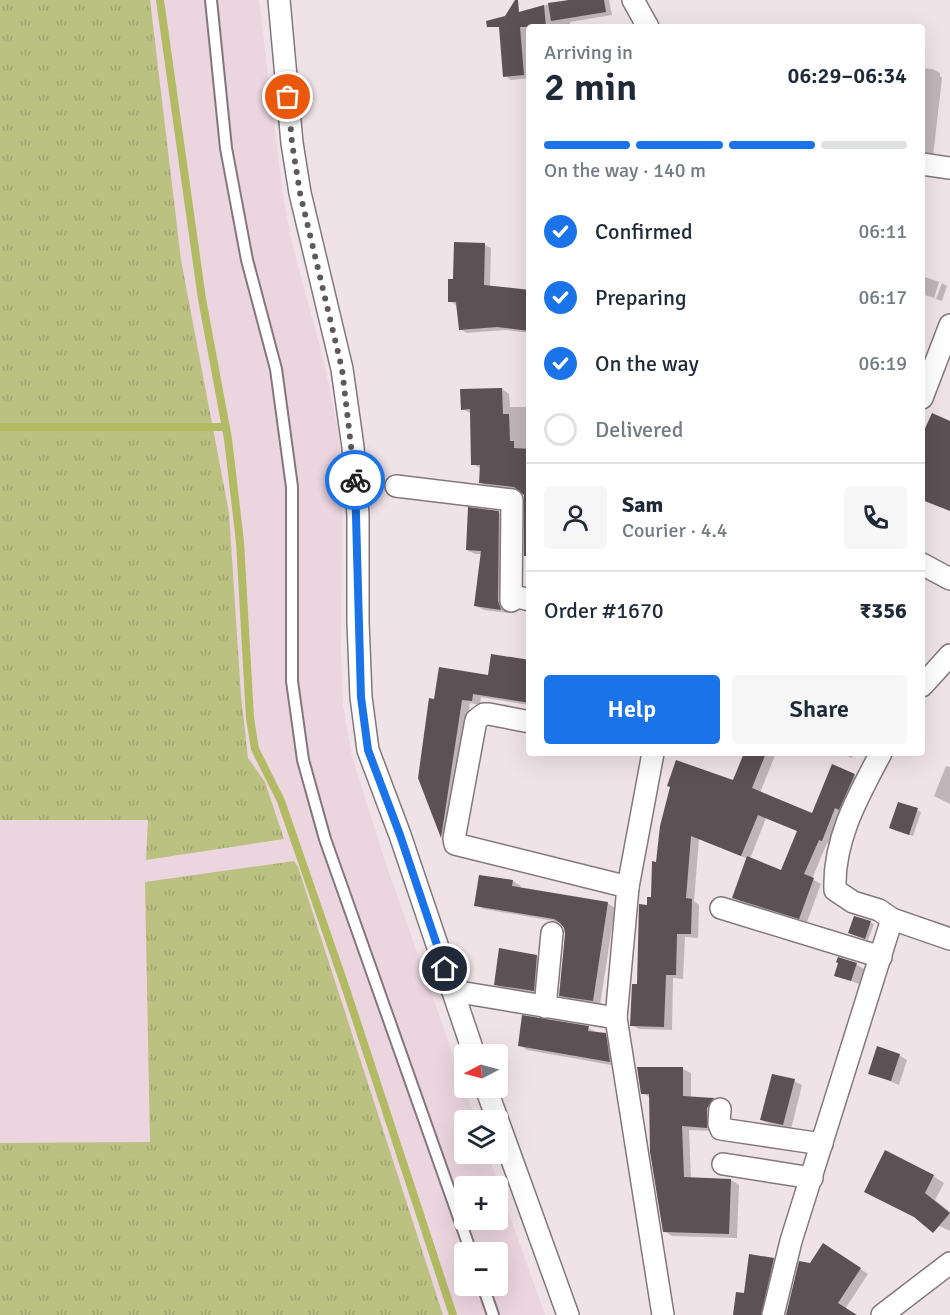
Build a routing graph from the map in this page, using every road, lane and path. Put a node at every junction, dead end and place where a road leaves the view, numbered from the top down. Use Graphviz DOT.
graph roads {
  1 [pos="212,0"];
  2 [pos="279,0"];
  3 [pos="633,0"];
  4 [pos="646,24"];
  5 [pos="925,164"];
  6 [pos="950,168"];
  7 [pos="950,326"];
  8 [pos="925,390"];
  9 [pos="396,486"];
  10 [pos="925,566"];
  11 [pos="950,579"];
  12 [pos="526,599"];
  13 [pos="526,721"];
  14 [pos="652,756"];
  15 [pos="878,756"];
  16 [pos="628,887"];
  17 [pos="721,908"];
  18 [pos="892,919"];
  19 [pos="552,933"];
  20 [pos="950,939"];
  21 [pos="881,957"];
  22 [pos="453,991"];
  23 [pos="545,1007"];
  24 [pos="616,1018"];
  25 [pos="471,1044"];
  26 [pos="490,1098"];
  27 [pos="720,1109"];
  28 [pos="822,1144"];
  29 [pos="723,1164"];
  30 [pos="812,1178"];
  31 [pos="467,1242"];
  32 [pos="950,1263"];
  33 [pos="486,1296"];
  34 [pos="493,1315"];
  35 [pos="568,1315"];
  36 [pos="663,1315"];
  37 [pos="773,1315"];
  38 [pos="882,1315"];
  1 -- 31 [label="lane"];
  2 -- 22 [label="street"];
  3 -- 4 [label="street"];
  5 -- 6 [label="street"];
  7 -- 8 [label="street"];
  9 -- 12 [label="street"];
  10 -- 11 [label="street"];
  13 -- 16 [label="street"];
  14 -- 16 [label="street"];
  15 -- 18 [label="street"];
  16 -- 24 [label="street"];
  17 -- 21 [label="street"];
  18 -- 20 [label="street"];
  18 -- 21 [label="street"];
  19 -- 23 [label="street"];
  21 -- 28 [label="street"];
  22 -- 23 [label="street"];
  22 -- 25 [label="street"];
  23 -- 24 [label="street"];
  24 -- 36 [label="street"];
  26 -- 35 [label="street"];
  27 -- 28 [label="street"];
  28 -- 30 [label="street"];
  29 -- 30 [label="street"];
  30 -- 37 [label="street"];
  32 -- 38 [label="street"];
  33 -- 34 [label="lane"];
}
